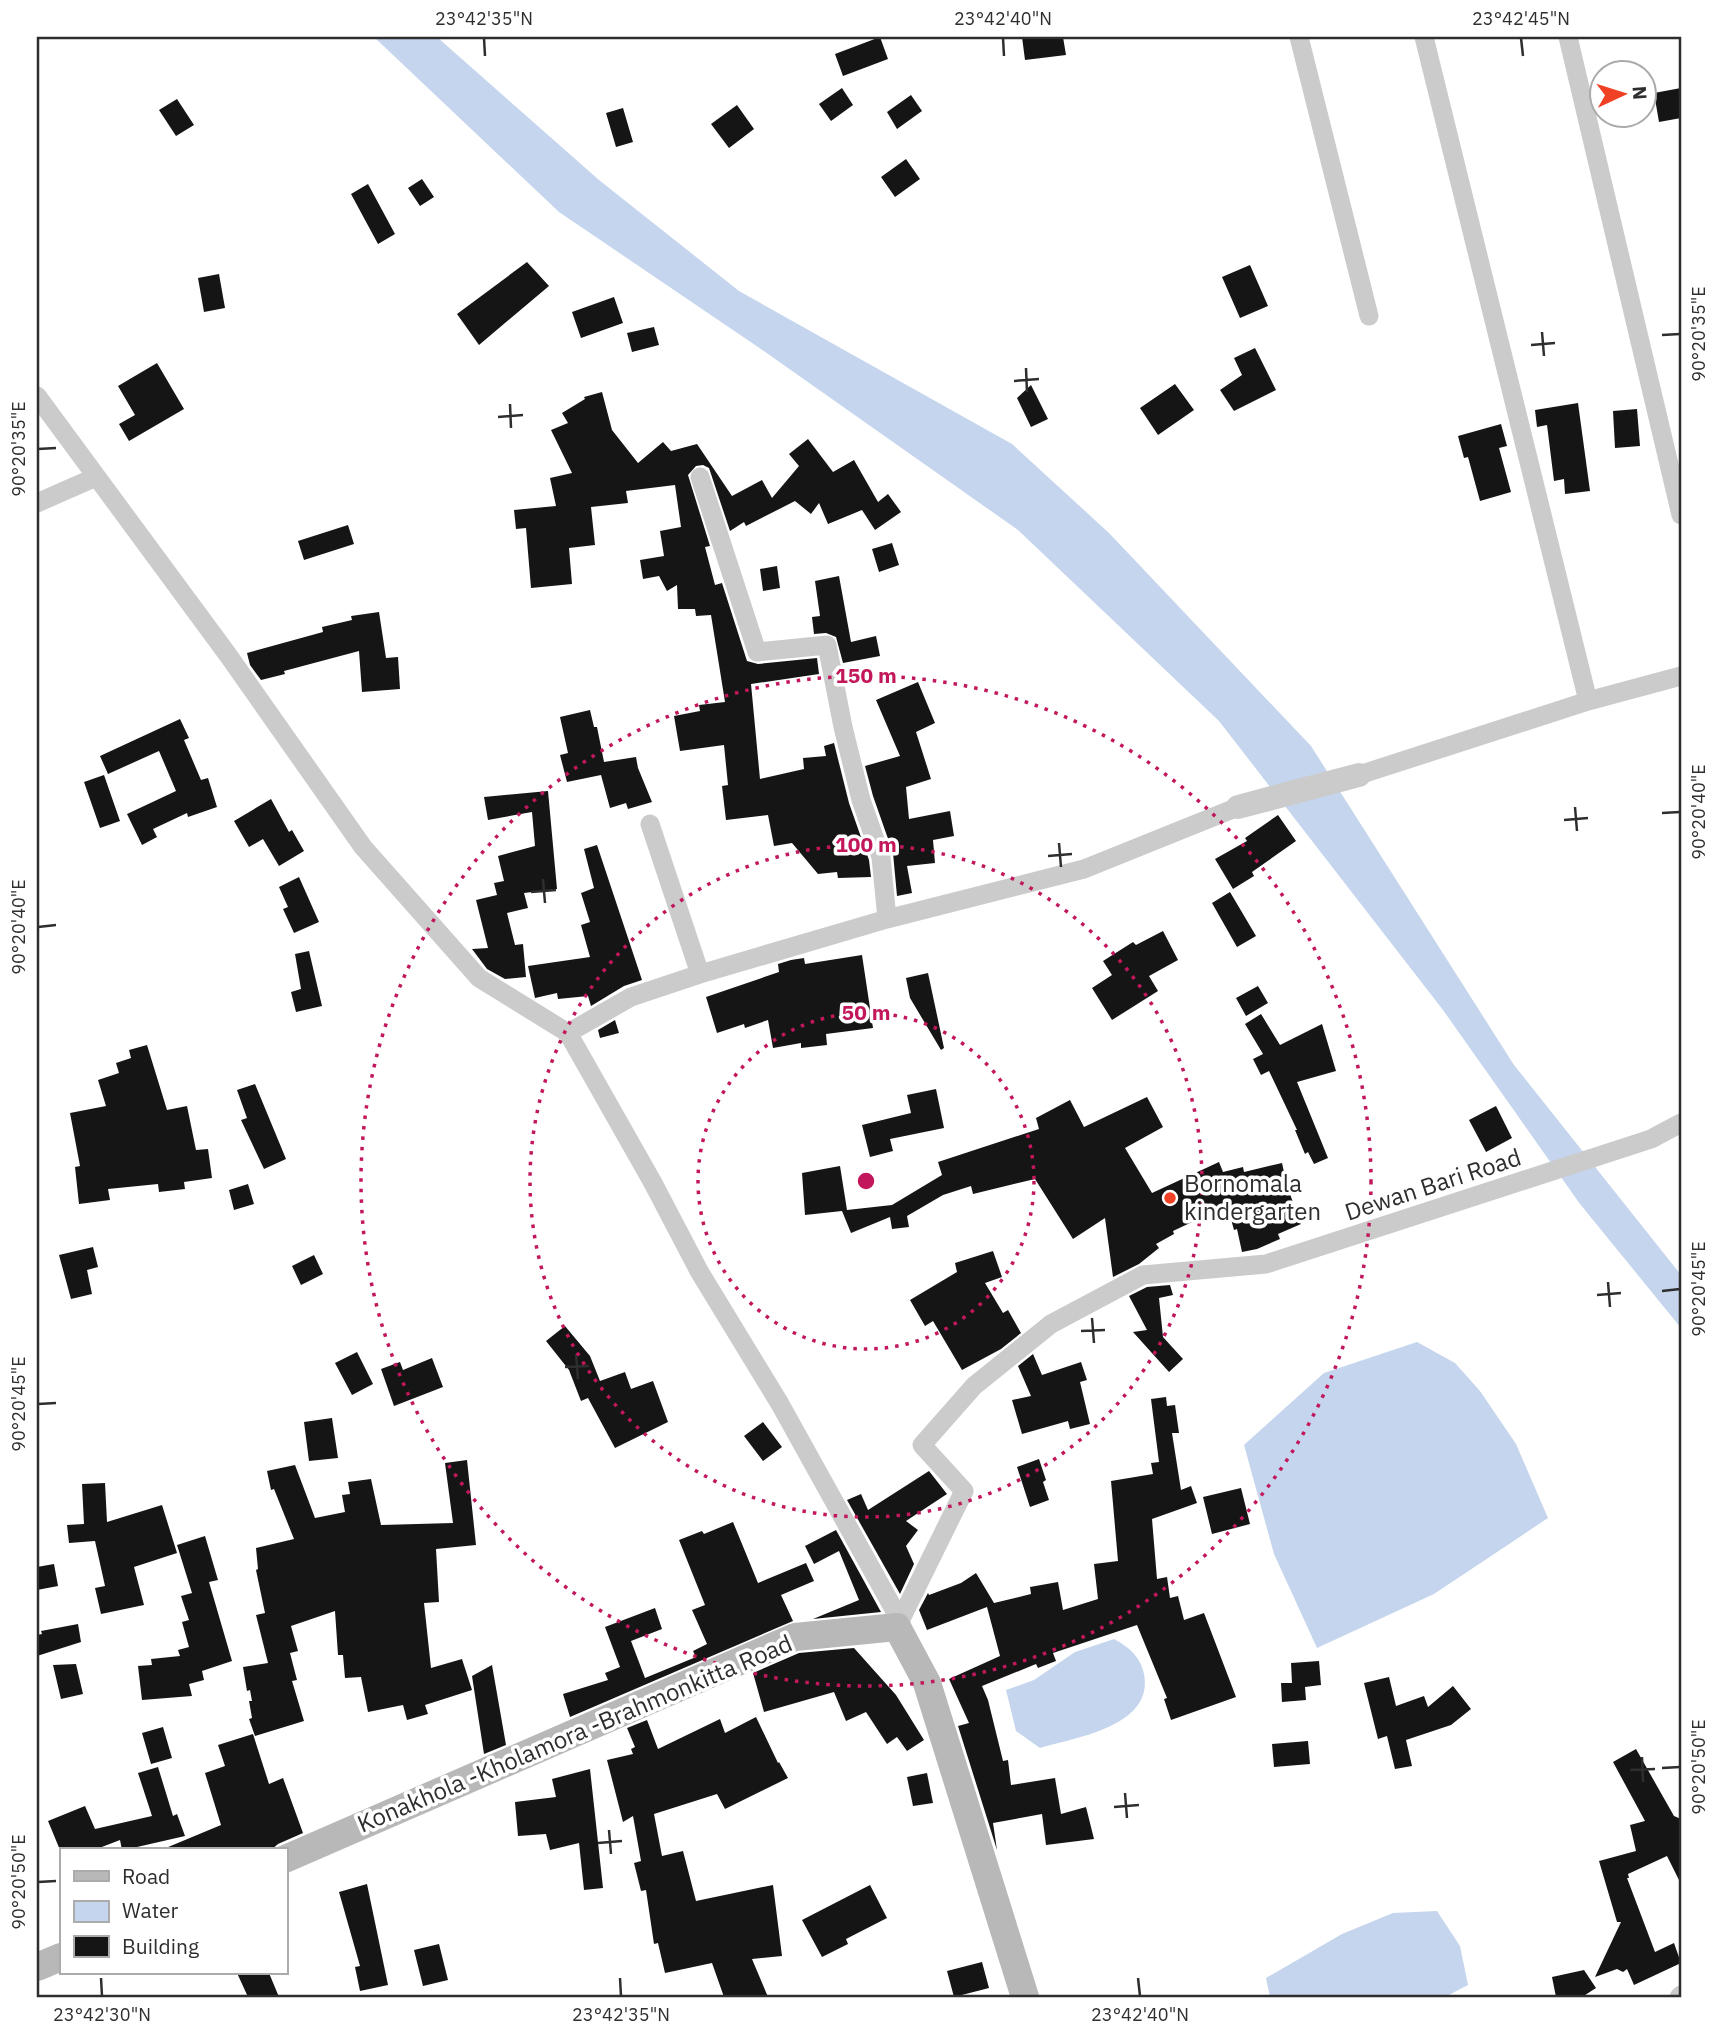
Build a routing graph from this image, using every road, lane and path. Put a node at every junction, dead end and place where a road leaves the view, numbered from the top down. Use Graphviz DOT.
graph roads {
  1 [pos="1298,37"];
  2 [pos="1424,37"];
  3 [pos="1569,37"];
  4 [pos="1369,316"];
  5 [pos="37,396"];
  6 [pos="96,477"];
  7 [pos="699,477"];
  8 [pos="37,503"];
  9 [pos="1681,515"];
  10 [pos="1681,677"];
  11 [pos="1588,701"];
  12 [pos="1359,775"];
  13 [pos="1238,807"];
  14 [pos="650,824"];
  15 [pos="887,919"];
  16 [pos="700,974"];
  17 [pos="568,1033"];
  18 [pos="1681,1123"];
  19 [pos="899,1624"];
  20 [pos="287,1858"];
  21 [pos="60,1957"];
  22 [pos="37,1967"];
  23 [pos="1025,1997"];
  1 -- 4 [label="street"];
  2 -- 11 [label="street"];
  3 -- 9 [label="street"];
  5 -- 6 [label="street"];
  6 -- 8 [label="street"];
  6 -- 17 [label="street"];
  7 -- 15 [label="street"];
  10 -- 11 [label="street"];
  11 -- 12 [label="street"];
  12 -- 13 [label="street"];
  13 -- 15 [label="street"];
  14 -- 16 [label="street"];
  15 -- 16 [label="street"];
  16 -- 17 [label="street"];
  17 -- 19 [label="street"];
  18 -- 19 [label="street, Dewan Bari Road"];
  19 -- 20 [label="main road, Konakhola -Kholamora -Brahmonkitta Road"];
  19 -- 23 [label="main road"];
  21 -- 22 [label="main road"];
}
